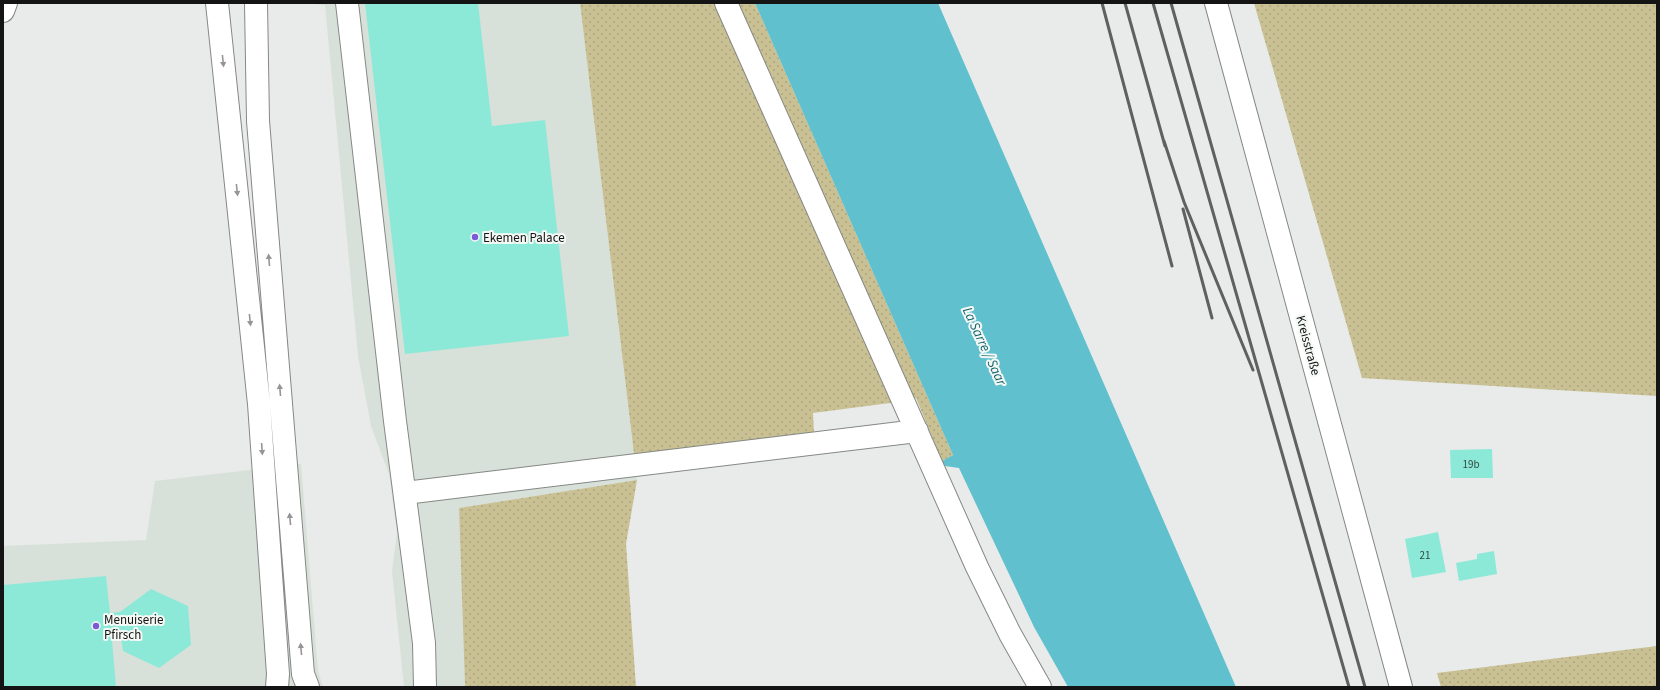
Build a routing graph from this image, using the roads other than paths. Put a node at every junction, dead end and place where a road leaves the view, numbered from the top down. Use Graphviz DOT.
graph roads {
  1 [pos="6,3"];
  2 [pos="217,3"];
  3 [pos="256,3"];
  4 [pos="347,3"];
  5 [pos="726,3"];
  6 [pos="1216,3"];
  7 [pos="3,11"];
  8 [pos="917,431"];
  9 [pos="405,493"];
  10 [pos="277,687"];
  11 [pos="308,687"];
  12 [pos="425,687"];
  13 [pos="1040,687"];
  14 [pos="1401,687"];
  1 -- 7 [label="main road"];
  2 -- 10 [label="main road, one-way"];
  11 -- 3 [label="main road, one-way"];
  4 -- 9 [label="main road"];
  5 -- 8 [label="main road"];
  6 -- 14 [label="main road, Kreisstraße"];
  8 -- 9 [label="main road"];
  8 -- 13 [label="main road"];
  9 -- 12 [label="main road"];
}
